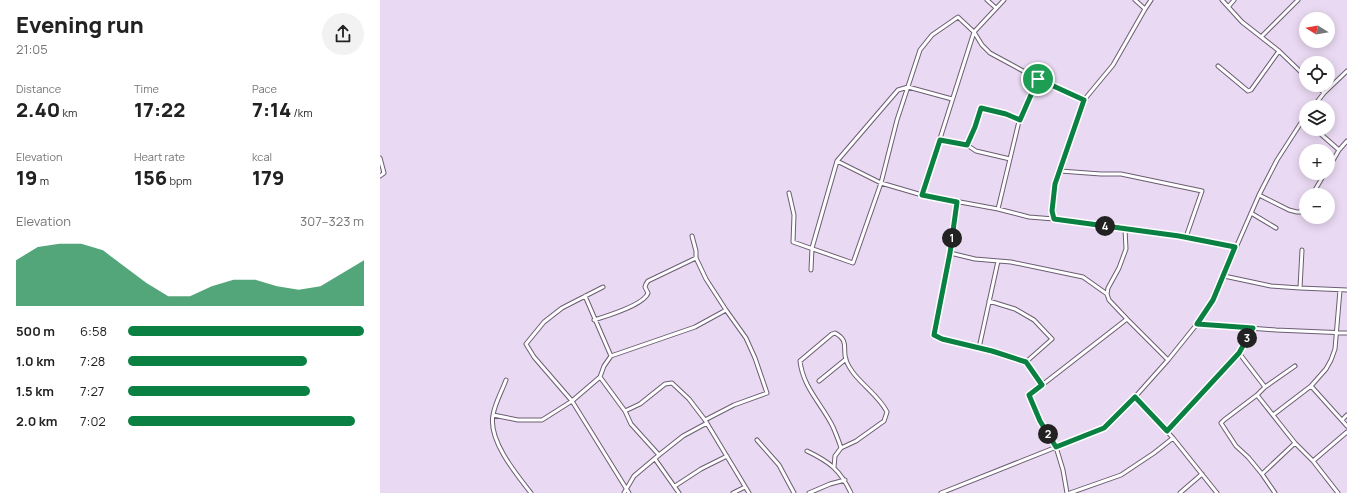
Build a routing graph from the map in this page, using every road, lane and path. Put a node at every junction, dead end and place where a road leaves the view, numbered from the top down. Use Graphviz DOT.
graph roads {
  1 [pos="987,0"];
  2 [pos="1004,0"];
  3 [pos="1135,0"];
  4 [pos="1151,0"];
  5 [pos="1222,0"];
  6 [pos="1234,0"];
  7 [pos="1298,0"];
  8 [pos="1229,6"];
  9 [pos="996,8"];
  10 [pos="1145,9"];
  11 [pos="974,32"];
  12 [pos="1261,37"];
  13 [pos="1279,51"];
  14 [pos="1218,66"];
  15 [pos="1299,70"];
  16 [pos="1347,71"];
  17 [pos="1038,79"];
  18 [pos="908,87"];
  19 [pos="1324,93"];
  20 [pos="952,99"];
  21 [pos="1084,100"];
  22 [pos="1318,100"];
  23 [pos="1020,120"];
  24 [pos="1299,128"];
  25 [pos="1323,136"];
  26 [pos="940,140"];
  27 [pos="1347,141"];
  28 [pos="967,145"];
  29 [pos="1339,150"];
  30 [pos="1335,157"];
  31 [pos="380,158"];
  32 [pos="1010,159"];
  33 [pos="837,161"];
  34 [pos="1060,171"];
  35 [pos="380,176"];
  36 [pos="880,183"];
  37 [pos="789,193"];
  38 [pos="922,195"];
  39 [pos="1259,195"];
  40 [pos="957,202"];
  41 [pos="998,209"];
  42 [pos="1299,212"];
  43 [pos="1250,213"];
  44 [pos="1054,219"];
  45 [pos="1276,228"];
  46 [pos="1124,229"];
  47 [pos="692,236"];
  48 [pos="1186,237"];
  49 [pos="1235,247"];
  50 [pos="812,248"];
  51 [pos="1302,250"];
  52 [pos="950,253"];
  53 [pos="696,258"];
  54 [pos="998,261"];
  55 [pos="811,270"];
  56 [pos="1224,276"];
  57 [pos="603,287"];
  58 [pos="1300,288"];
  59 [pos="1340,290"];
  60 [pos="1347,290"];
  61 [pos="1107,294"];
  62 [pos="585,296"];
  63 [pos="989,301"];
  64 [pos="726,310"];
  65 [pos="1126,319"];
  66 [pos="594,320"];
  67 [pos="1197,324"];
  68 [pos="1253,328"];
  69 [pos="1337,333"];
  70 [pos="1347,333"];
  71 [pos="979,348"];
  72 [pos="1239,353"];
  73 [pos="611,356"];
  74 [pos="846,359"];
  75 [pos="1168,360"];
  76 [pos="1026,362"];
  77 [pos="1295,366"];
  78 [pos="600,377"];
  79 [pos="506,380"];
  80 [pos="820,381"];
  81 [pos="1042,385"];
  82 [pos="1311,386"];
  83 [pos="1265,387"];
  84 [pos="1257,395"];
  85 [pos="1135,397"];
  86 [pos="572,401"];
  87 [pos="625,411"];
  88 [pos="493,415"];
  89 [pos="1273,415"];
  90 [pos="1347,415"];
  91 [pos="1342,420"];
  92 [pos="706,422"];
  93 [pos="1347,426"];
  94 [pos="1167,431"];
  95 [pos="1347,432"];
  96 [pos="1173,438"];
  97 [pos="757,440"];
  98 [pos="1295,443"];
  99 [pos="1056,447"];
  100 [pos="841,448"];
  101 [pos="807,451"];
  102 [pos="659,455"];
  103 [pos="727,456"];
  104 [pos="655,459"];
  105 [pos="1313,461"];
  106 [pos="834,467"];
  107 [pos="1202,474"];
  108 [pos="1262,474"];
  109 [pos="845,480"];
  110 [pos="675,486"];
  111 [pos="626,487"];
  112 [pos="745,487"];
  113 [pos="531,493"];
  114 [pos="624,493"];
  115 [pos="629,493"];
  116 [pos="679,493"];
  117 [pos="732,493"];
  118 [pos="749,493"];
  119 [pos="794,493"];
  120 [pos="809,493"];
  121 [pos="851,493"];
  122 [pos="941,493"];
  123 [pos="1067,493"];
  124 [pos="1070,493"];
  125 [pos="1180,493"];
  126 [pos="1218,493"];
  127 [pos="1274,493"];
  128 [pos="1338,493"];
  1 -- 9 [label="street"];
  2 -- 9 [label="street"];
  3 -- 10 [label="street"];
  4 -- 10 [label="street"];
  5 -- 8 [label="street"];
  6 -- 8 [label="street"];
  7 -- 12 [label="street"];
  8 -- 12 [label="street"];
  9 -- 11 [label="street"];
  10 -- 21 [label="street"];
  11 -- 17 [label="street"];
  11 -- 18 [label="street"];
  11 -- 20 [label="street"];
  12 -- 13 [label="street"];
  13 -- 14 [label="street"];
  13 -- 15 [label="street"];
  16 -- 19 [label="street"];
  17 -- 21 [label="street"];
  17 -- 23 [label="street"];
  18 -- 20 [label="street"];
  18 -- 33 [label="street"];
  18 -- 36 [label="street"];
  19 -- 22 [label="street"];
  20 -- 26 [label="street"];
  21 -- 34 [label="street"];
  23 -- 28 [label="street"];
  23 -- 32 [label="street"];
  24 -- 39 [label="street"];
  25 -- 29 [label="street"];
  26 -- 28 [label="street"];
  26 -- 38 [label="street"];
  27 -- 29 [label="street"];
  28 -- 32 [label="street"];
  29 -- 30 [label="street"];
  31 -- 35 [label="street"];
  32 -- 41 [label="street"];
  33 -- 36 [label="street"];
  33 -- 50 [label="street"];
  34 -- 44 [label="street"];
  34 -- 48 [label="street"];
  36 -- 38 [label="street"];
  36 -- 50 [label="street"];
  37 -- 50 [label="street"];
  38 -- 40 [label="street"];
  39 -- 42 [label="street"];
  39 -- 43 [label="street"];
  40 -- 41 [label="street"];
  40 -- 52 [label="street"];
  41 -- 44 [label="street"];
  43 -- 45 [label="street"];
  43 -- 49 [label="street"];
  44 -- 46 [label="street"];
  46 -- 48 [label="street"];
  46 -- 61 [label="street"];
  47 -- 53 [label="street"];
  48 -- 49 [label="street"];
  49 -- 56 [label="street"];
  50 -- 55 [label="street"];
  51 -- 58 [label="street"];
  52 -- 54 [label="street"];
  52 -- 71 [label="street"];
  53 -- 64 [label="street"];
  53 -- 66 [label="street"];
  54 -- 61 [label="street"];
  54 -- 63 [label="street"];
  56 -- 58 [label="street"];
  56 -- 67 [label="street"];
  57 -- 62 [label="street"];
  58 -- 59 [label="street"];
  59 -- 60 [label="street"];
  59 -- 69 [label="street"];
  61 -- 65 [label="street"];
  62 -- 66 [label="street"];
  62 -- 86 [label="street"];
  63 -- 71 [label="street"];
  63 -- 76 [label="street"];
  64 -- 73 [label="street"];
  64 -- 92 [label="street"];
  65 -- 75 [label="street"];
  65 -- 81 [label="street"];
  66 -- 73 [label="street"];
  67 -- 68 [label="street"];
  67 -- 75 [label="street"];
  68 -- 69 [label="street"];
  68 -- 72 [label="street"];
  69 -- 70 [label="street"];
  69 -- 82 [label="street"];
  71 -- 76 [label="street"];
  72 -- 83 [label="street"];
  72 -- 94 [label="street"];
  73 -- 78 [label="street"];
  74 -- 80 [label="street"];
  74 -- 100 [label="street"];
  74 -- 100 [label="street"];
  75 -- 85 [label="street"];
  76 -- 81 [label="street"];
  77 -- 83 [label="street"];
  78 -- 86 [label="street"];
  78 -- 87 [label="street"];
  79 -- 88 [label="street"];
  81 -- 99 [label="street"];
  82 -- 89 [label="street"];
  82 -- 91 [label="street"];
  83 -- 84 [label="street"];
  84 -- 89 [label="street"];
  84 -- 108 [label="street"];
  85 -- 94 [label="street"];
  85 -- 99 [label="street"];
  86 -- 88 [label="street"];
  86 -- 111 [label="street"];
  87 -- 92 [label="street"];
  87 -- 102 [label="street"];
  88 -- 113 [label="street"];
  89 -- 98 [label="street"];
  90 -- 91 [label="street"];
  91 -- 93 [label="street"];
  92 -- 102 [label="street"];
  92 -- 103 [label="street"];
  94 -- 96 [label="street"];
  95 -- 105 [label="street"];
  96 -- 107 [label="street"];
  96 -- 124 [label="street"];
  97 -- 119 [label="street"];
  98 -- 105 [label="street"];
  98 -- 108 [label="street"];
  99 -- 122 [label="street"];
  99 -- 123 [label="street"];
  100 -- 106 [label="street"];
  101 -- 106 [label="street"];
  102 -- 104 [label="street"];
  103 -- 110 [label="street"];
  103 -- 112 [label="street"];
  104 -- 110 [label="street"];
  104 -- 111 [label="street"];
  105 -- 128 [label="street"];
  106 -- 109 [label="street"];
  107 -- 125 [label="street"];
  107 -- 126 [label="street"];
  108 -- 127 [label="street"];
  109 -- 120 [label="street"];
  109 -- 121 [label="street"];
  110 -- 116 [label="street"];
  111 -- 114 [label="street"];
  111 -- 115 [label="street"];
  112 -- 117 [label="street"];
  112 -- 118 [label="street"];
}
